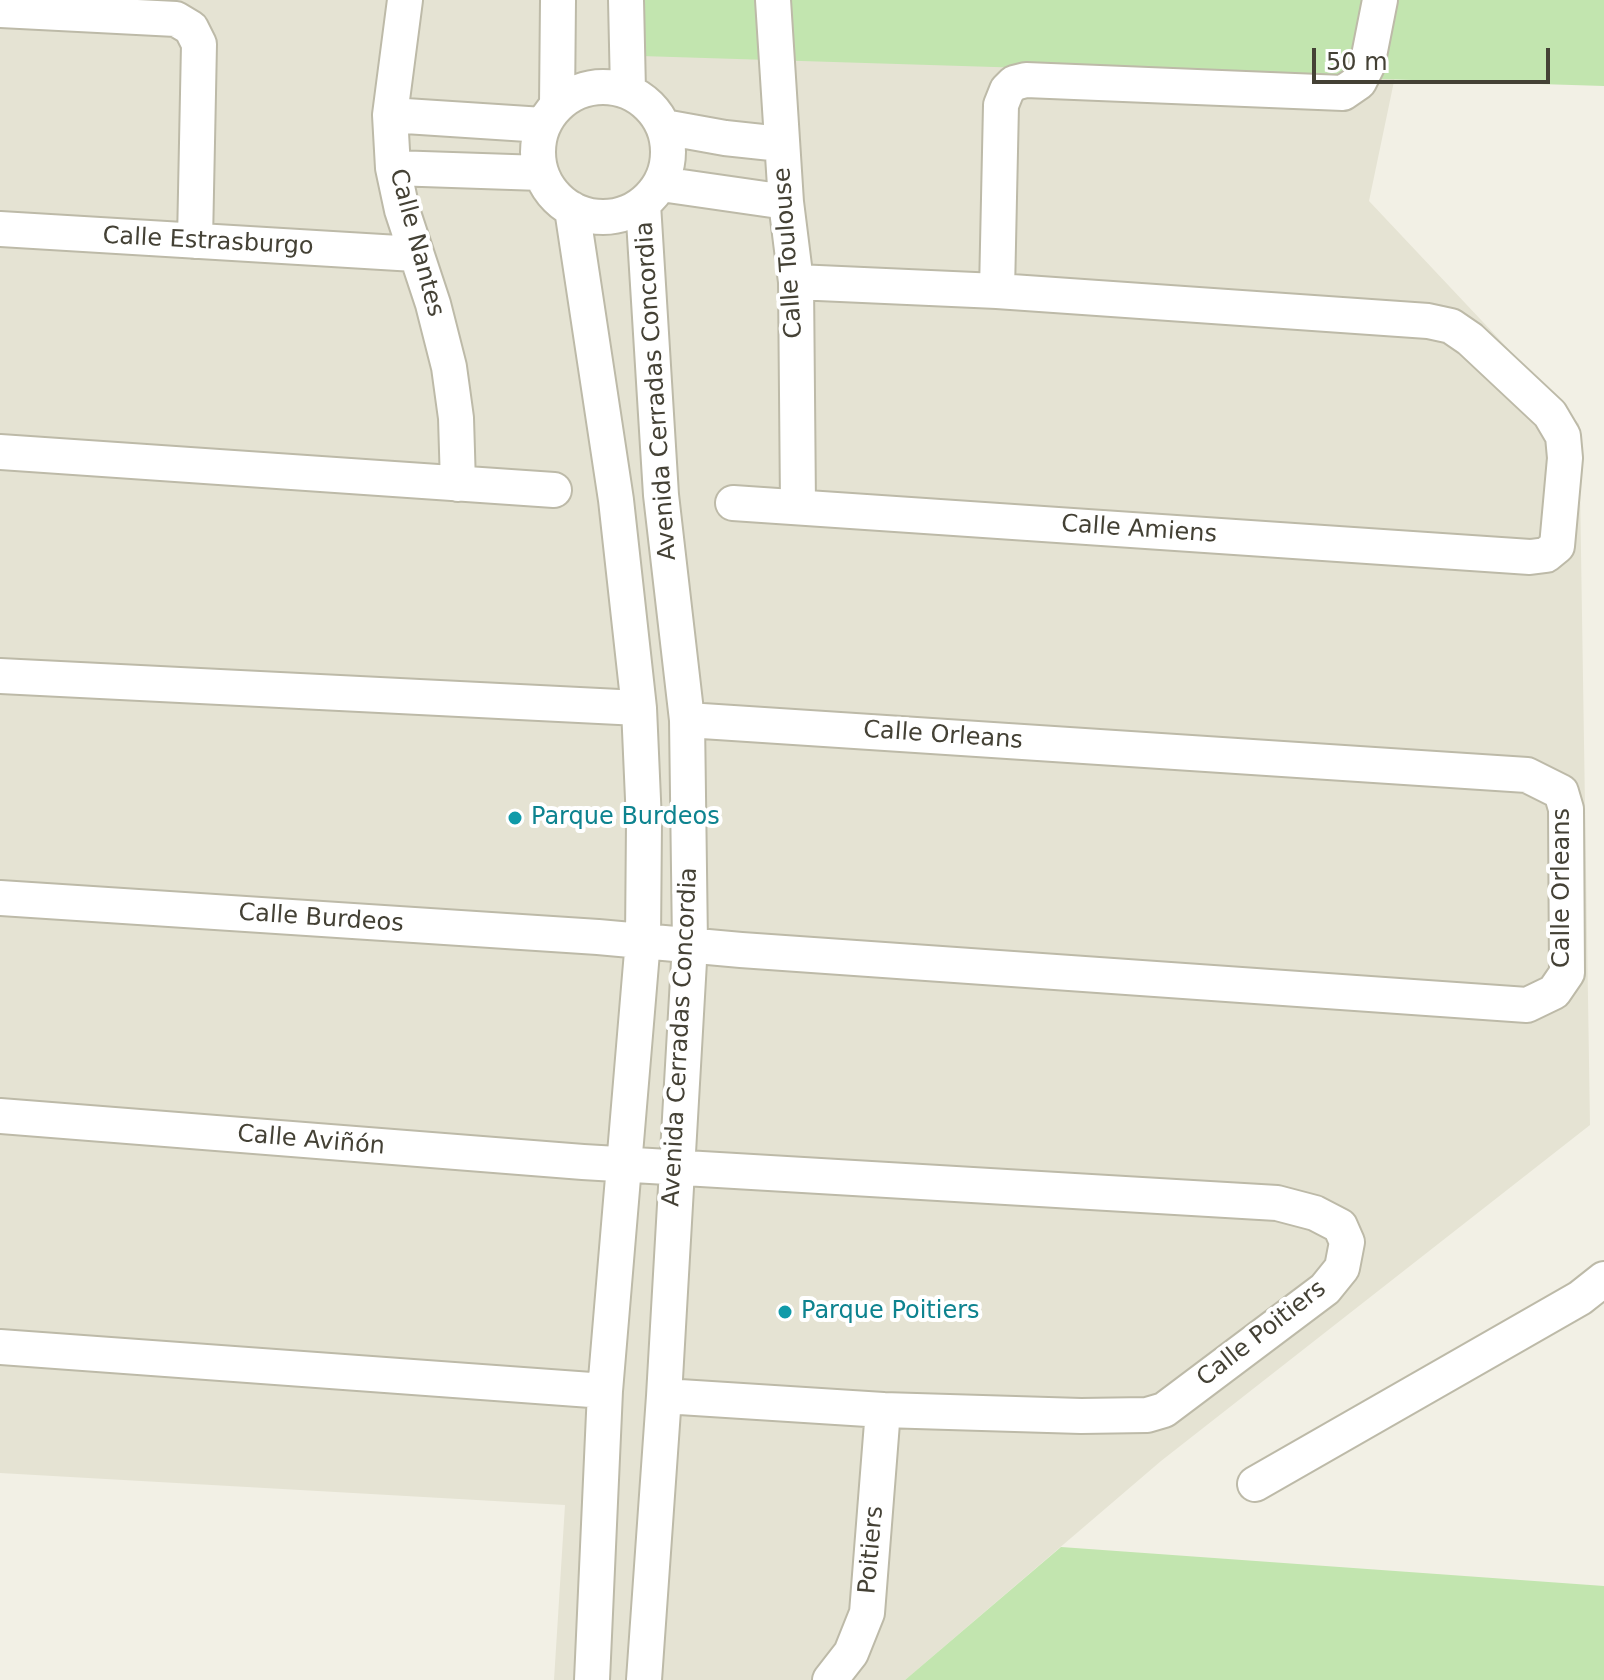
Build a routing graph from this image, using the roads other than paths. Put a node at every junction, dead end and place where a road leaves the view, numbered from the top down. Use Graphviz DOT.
graph roads {
  1 [pos="405,0"];
  2 [pos="558,0"];
  3 [pos="626,0"];
  4 [pos="773,0"];
  5 [pos="1380,0"];
  6 [pos="0,10"];
  7 [pos="628,91"];
  8 [pos="390,115"];
  9 [pos="550,115"];
  10 [pos="664,127"];
  11 [pos="781,144"];
  12 [pos="393,168"];
  13 [pos="541,173"];
  14 [pos="652,194"];
  15 [pos="786,202"];
  16 [pos="572,209"];
  17 [pos="0,229"];
  18 [pos="195,241"];
  19 [pos="415,254"];
  20 [pos="796,282"];
  21 [pos="997,291"];
  22 [pos="0,452"];
  23 [pos="458,484"];
  24 [pos="554,490"];
  25 [pos="661,495"];
  26 [pos="616,500"];
  27 [pos="733,503"];
  28 [pos="798,506"];
  29 [pos="0,676"];
  30 [pos="639,708"];
  31 [pos="687,720"];
  32 [pos="0,898"];
  33 [pos="643,940"];
  34 [pos="690,944"];
  35 [pos="0,1116"];
  36 [pos="622,1164"];
  37 [pos="675,1166"];
  38 [pos="1604,1279"];
  39 [pos="0,1347"];
  40 [pos="605,1391"];
  41 [pos="664,1396"];
  42 [pos="883,1410"];
  43 [pos="603,1458"];
  44 [pos="658,1461"];
  45 [pos="1255,1484"];
  46 [pos="592,1676"];
  47 [pos="644,1678"];
  48 [pos="830,1680"];
  1 -- 8 [label="street, Calle Nantes"];
  2 -- 9 [label="street"];
  3 -- 7 [label="street"];
  4 -- 11 [label="street, Calle Toulouse"];
  5 -- 21 [label="street"];
  6 -- 18 [label="street"];
  7 -- 9 [label="street"];
  7 -- 10 [label="street"];
  8 -- 9 [label="street"];
  8 -- 12 [label="street, Calle Nantes"];
  9 -- 13 [label="street"];
  10 -- 11 [label="street"];
  10 -- 14 [label="street"];
  11 -- 15 [label="street, Calle Toulouse"];
  12 -- 13 [label="street"];
  12 -- 19 [label="street, Calle Nantes"];
  13 -- 16 [label="street"];
  14 -- 15 [label="street"];
  14 -- 16 [label="street"];
  14 -- 25 [label="street, Avenida Cerradas Concordia"];
  15 -- 20 [label="street, Calle Toulouse"];
  16 -- 26 [label="street, Avenida Cerradas Concordia"];
  17 -- 18 [label="street, Calle Estrasburgo"];
  18 -- 19 [label="street, Calle Estrasburgo"];
  19 -- 23 [label="street, Calle Nantes"];
  20 -- 21 [label="street"];
  20 -- 28 [label="street, Calle Toulouse"];
  21 -- 28 [label="street, Calle Amiens"];
  22 -- 23 [label="street"];
  23 -- 24 [label="street"];
  25 -- 26 [label="street"];
  25 -- 31 [label="street, Avenida Cerradas Concordia"];
  26 -- 30 [label="street, Avenida Cerradas Concordia"];
  27 -- 28 [label="street, Calle Amiens"];
  29 -- 30 [label="street"];
  30 -- 33 [label="street, Avenida Cerradas Concordia"];
  31 -- 34 [label="street, Avenida Cerradas Concordia"];
  31 -- 34 [label="street, Calle Orleans"];
  32 -- 33 [label="street, Calle Burdeos"];
  33 -- 34 [label="street, Calle Orleans"];
  33 -- 36 [label="street, Avenida Cerradas Concordia"];
  34 -- 37 [label="street, Avenida Cerradas Concordia"];
  35 -- 36 [label="street, Calle Aviñón"];
  36 -- 37 [label="street, Calle Aviñón"];
  36 -- 40 [label="street, Avenida Cerradas Concordia"];
  37 -- 41 [label="street, Avenida Cerradas Concordia"];
  37 -- 42 [label="street, Calle Poitiers"];
  38 -- 45 [label="street"];
  39 -- 40 [label="street"];
  40 -- 43 [label="street, Avenida Cerradas Concordia"];
  41 -- 42 [label="street, Calle Poitiers"];
  41 -- 44 [label="street, Avenida Cerradas Concordia"];
  42 -- 48 [label="street, Poitiers"];
  43 -- 44 [label="street"];
  43 -- 46 [label="street, Avenida Cerradas Concordia"];
  44 -- 47 [label="street, Avenida Cerradas Concordia"];
  46 -- 47 [label="street"];
}
